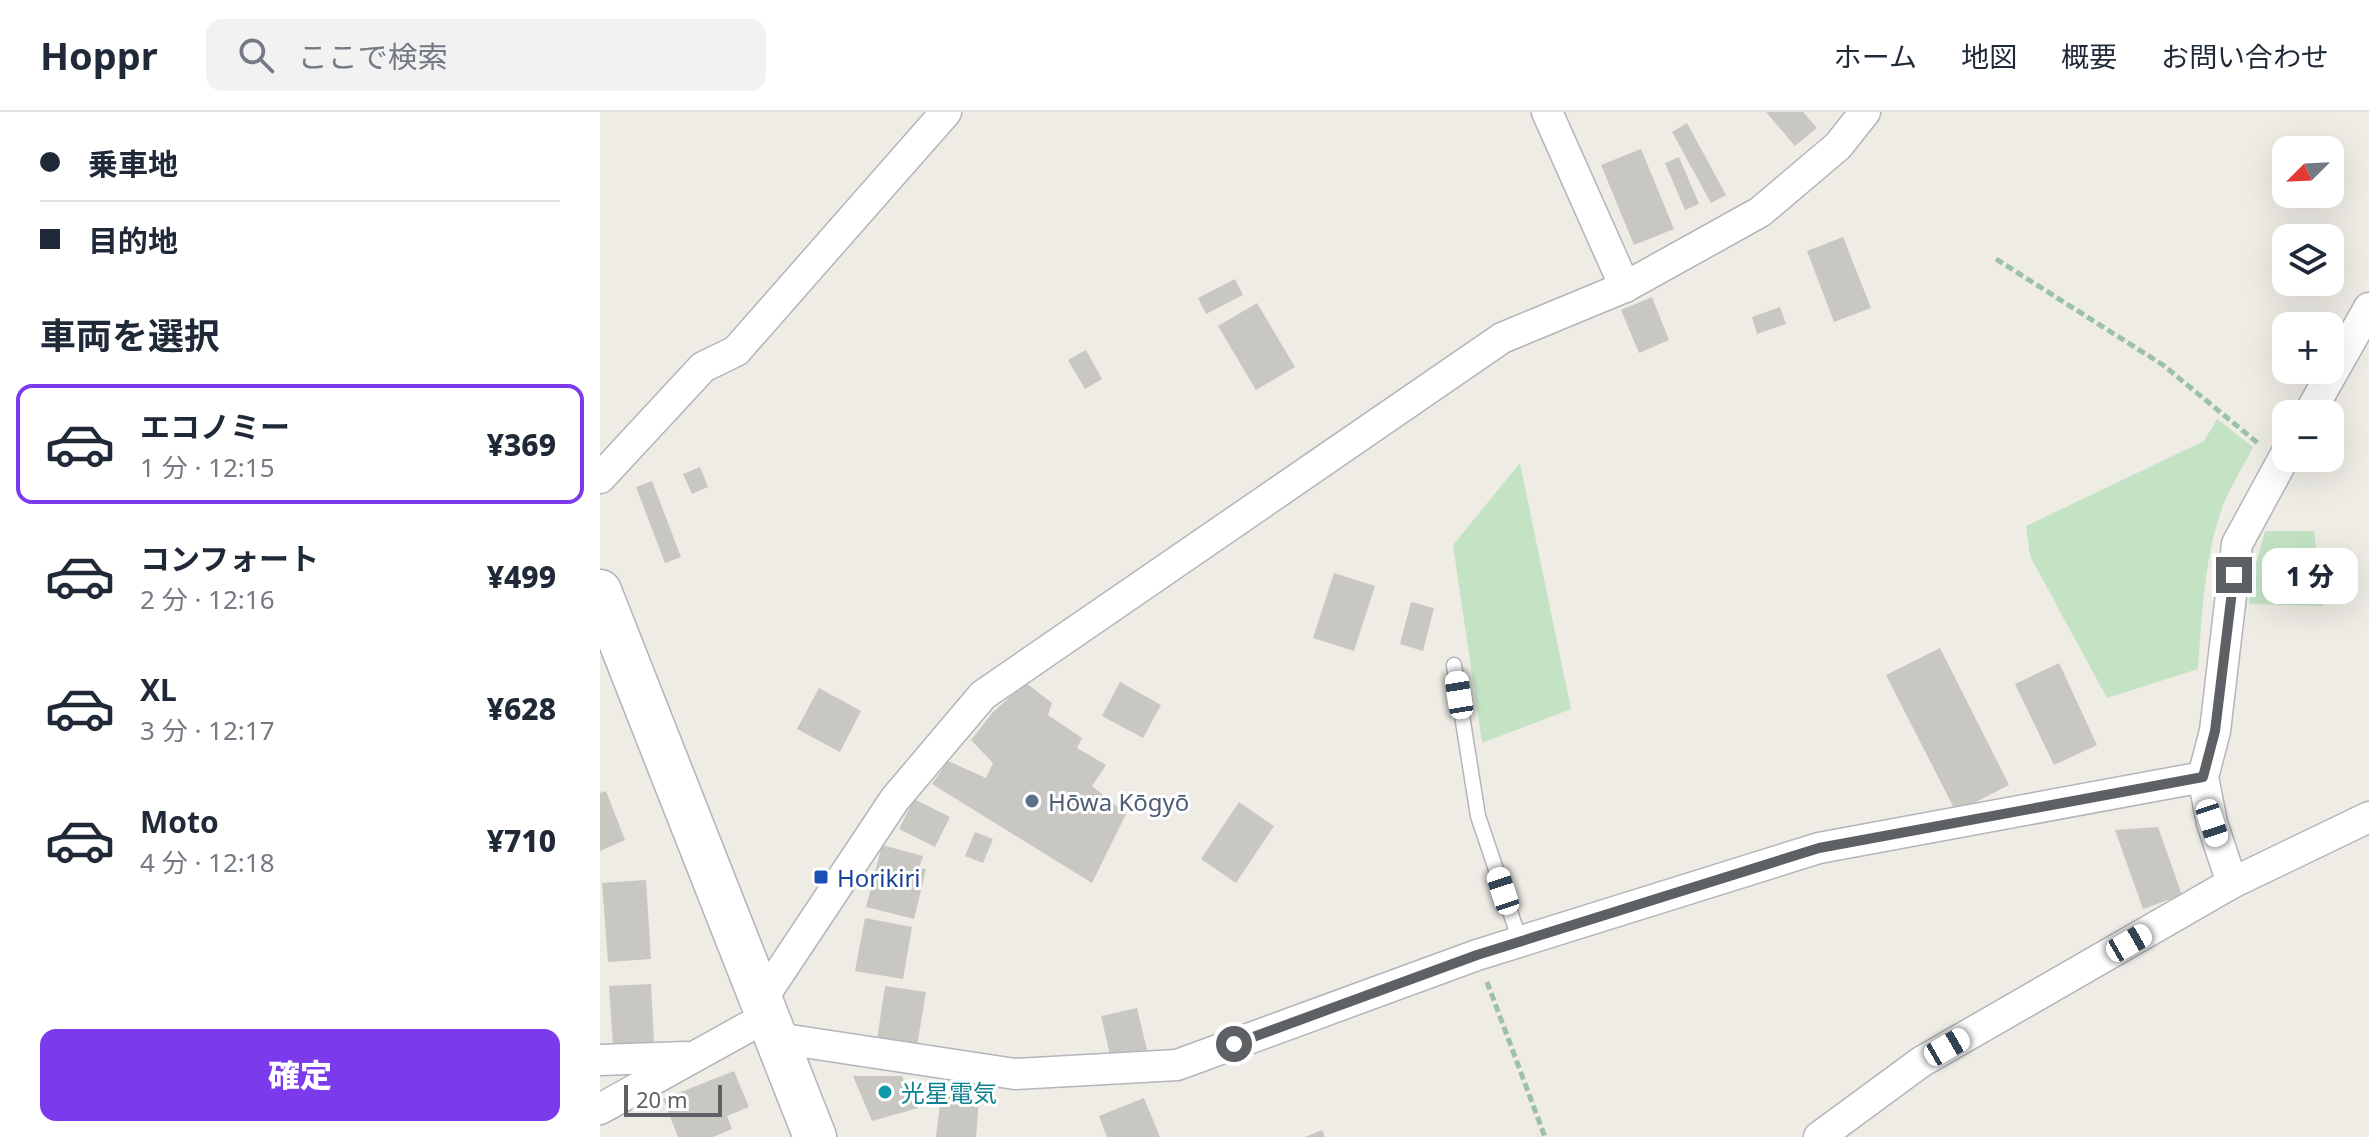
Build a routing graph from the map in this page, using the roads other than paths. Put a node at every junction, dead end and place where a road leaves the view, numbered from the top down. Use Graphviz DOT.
graph roads {
  1 [pos="946,112"];
  2 [pos="1547,112"];
  3 [pos="1865,112"];
  4 [pos="1625,287"];
  5 [pos="2369,308"];
  6 [pos="2317,400"];
  7 [pos="2276,472"];
  8 [pos="600,478"];
  9 [pos="600,591"];
  10 [pos="1454,665"];
  11 [pos="2203,777"];
  12 [pos="2369,817"];
  13 [pos="2232,883"];
  14 [pos="1520,941"];
  15 [pos="769,1018"];
  16 [pos="691,1057"];
  17 [pos="600,1060"];
  18 [pos="600,1109"];
  19 [pos="815,1137"];
  20 [pos="1819,1137"];
  1 -- 8 [label="street"];
  2 -- 4 [label="street"];
  3 -- 4 [label="street"];
  4 -- 15 [label="street"];
  5 -- 6 [label="street"];
  7 -- 11 [label="street"];
  9 -- 15 [label="street"];
  10 -- 14 [label="lane"];
  11 -- 13 [label="street"];
  11 -- 14 [label="street"];
  12 -- 13 [label="street"];
  13 -- 20 [label="street"];
  14 -- 15 [label="street"];
  15 -- 16 [label="street"];
  15 -- 19 [label="street"];
  16 -- 17 [label="street"];
  16 -- 18 [label="street"];
}
